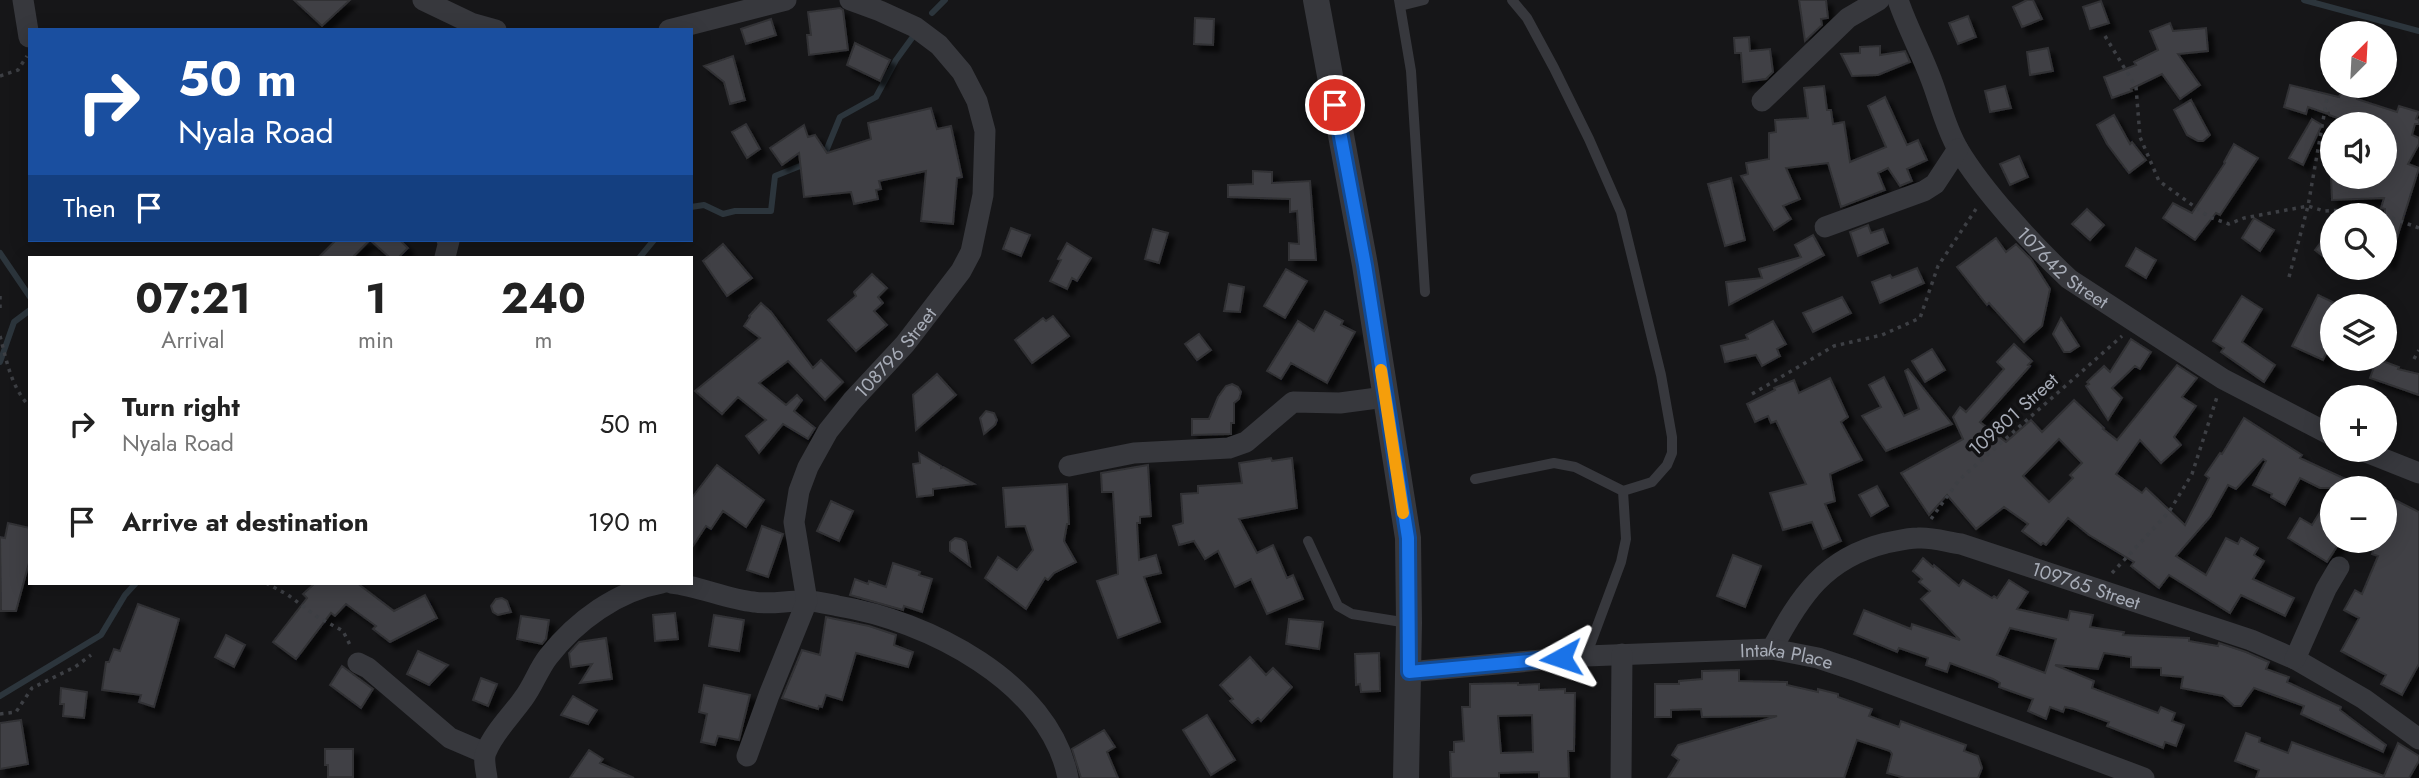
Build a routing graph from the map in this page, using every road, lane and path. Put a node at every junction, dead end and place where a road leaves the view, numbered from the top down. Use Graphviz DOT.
graph roads {
  1 [pos="23,0"];
  2 [pos="424,0"];
  3 [pos="786,0"];
  4 [pos="850,0"];
  5 [pos="1316,0"];
  6 [pos="1424,0"];
  7 [pos="1512,0"];
  8 [pos="1879,0"];
  9 [pos="1898,0"];
  10 [pos="1399,3"];
  11 [pos="473,26"];
  12 [pos="678,28"];
  13 [pos="28,31"];
  14 [pos="2105,36"];
  15 [pos="28,45"];
  16 [pos="0,76"];
  17 [pos="2327,98"];
  18 [pos="1762,101"];
  19 [pos="1958,149"];
  20 [pos="1989,190"];
  21 [pos="2308,206"];
  22 [pos="1825,227"];
  23 [pos="2419,228"];
  24 [pos="2289,277"];
  25 [pos="1425,292"];
  26 [pos="0,296"];
  27 [pos="0,311"];
  28 [pos="2136,323"];
  29 [pos="0,336"];
  30 [pos="2419,350"];
  31 [pos="2414,359"];
  32 [pos="2223,379"];
  33 [pos="1752,394"];
  34 [pos="1385,397"];
  35 [pos="28,405"];
  36 [pos="2320,429"];
  37 [pos="2391,462"];
  38 [pos="1069,467"];
  39 [pos="2419,473"];
  40 [pos="1475,479"];
  41 [pos="1623,491"];
  42 [pos="1921,538"];
  43 [pos="1308,541"];
  44 [pos="2339,567"];
  45 [pos="270,585"];
  46 [pos="653,585"];
  47 [pos="687,585"];
  48 [pos="2097,589"];
  49 [pos="807,601"];
  50 [pos="1409,623"];
  51 [pos="1772,649"];
  52 [pos="1622,654"];
  53 [pos="91,655"];
  54 [pos="1586,656"];
  55 [pos="2295,659"];
  56 [pos="358,663"];
  57 [pos="1409,672"];
  58 [pos="0,714"];
  59 [pos="2419,738"];
  60 [pos="485,753"];
  61 [pos="747,757"];
  62 [pos="486,778"];
  63 [pos="1068,778"];
  64 [pos="1406,778"];
  65 [pos="1621,778"];
  66 [pos="2144,778"];
  1 -- 13 [label="street"];
  2 -- 11 [label="street"];
  3 -- 12 [label="street"];
  4 -- 49 [label="street, 108796 Street"];
  5 -- 34 [label="street"];
  6 -- 10 [label="lane"];
  7 -- 41 [label="lane"];
  8 -- 18 [label="street"];
  9 -- 19 [label="street, 107642 Street"];
  10 -- 25 [label="lane"];
  14 -- 21 [label="path"];
  15 -- 16 [label="path"];
  17 -- 21 [label="path"];
  19 -- 20 [label="street, 107642 Street"];
  19 -- 22 [label="street"];
  20 -- 28 [label="street, 107642 Street"];
  20 -- 33 [label="path"];
  21 -- 23 [label="path"];
  21 -- 24 [label="path"];
  26 -- 27 [label="path"];
  28 -- 32 [label="street, 107642 Street"];
  28 -- 42 [label="path, 109801 Street"];
  29 -- 35 [label="path"];
  30 -- 31 [label="path"];
  32 -- 36 [label="street, 107642 Street"];
  32 -- 48 [label="path"];
  34 -- 38 [label="street"];
  34 -- 50 [label="street"];
  37 -- 39 [label="street"];
  40 -- 41 [label="lane"];
  41 -- 54 [label="lane"];
  42 -- 48 [label="street, 109765 Street"];
  42 -- 51 [label="street, 109765 Street"];
  43 -- 50 [label="lane"];
  44 -- 55 [label="street"];
  45 -- 56 [label="path"];
  46 -- 60 [label="street"];
  47 -- 49 [label="street"];
  48 -- 55 [label="street, 109765 Street"];
  49 -- 61 [label="street"];
  49 -- 63 [label="street"];
  50 -- 57 [label="street"];
  51 -- 52 [label="street, Intaka Place"];
  51 -- 66 [label="street, Intaka Place"];
  52 -- 54 [label="street, Intaka Place"];
  52 -- 65 [label="street"];
  53 -- 58 [label="path"];
  54 -- 57 [label="street, Intaka Place"];
  55 -- 59 [label="street, 109765 Street"];
  56 -- 60 [label="street"];
  57 -- 64 [label="street"];
  60 -- 62 [label="street"];
}
